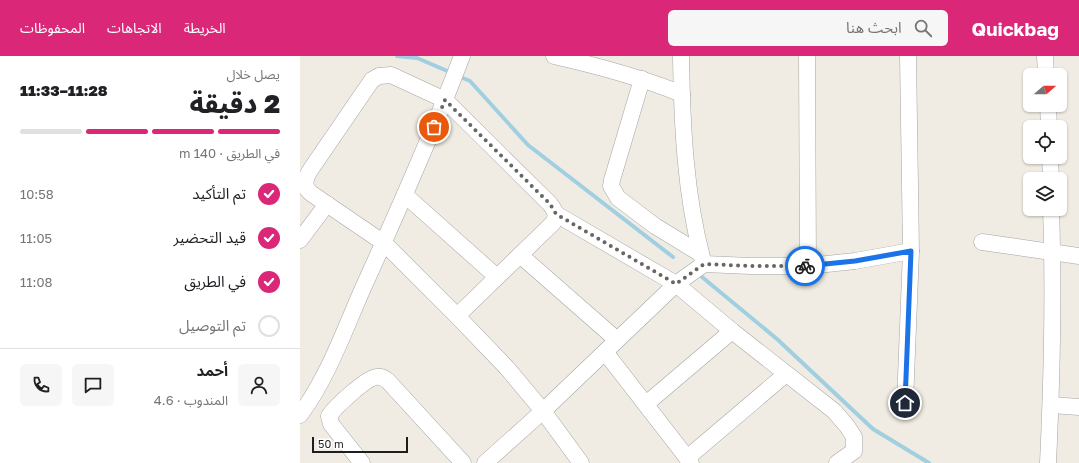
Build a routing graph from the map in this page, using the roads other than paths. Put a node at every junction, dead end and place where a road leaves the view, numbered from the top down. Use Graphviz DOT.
graph roads {
  1 [pos="462,56"];
  2 [pos="554,56"];
  3 [pos="681,56"];
  4 [pos="807,56"];
  5 [pos="908,56"];
  6 [pos="1044,56"];
  7 [pos="1045,68"];
  8 [pos="642,79"];
  9 [pos="682,94"];
  10 [pos="447,96"];
  11 [pos="405,195"];
  12 [pos="327,204"];
  13 [pos="556,214"];
  14 [pos="1052,216"];
  15 [pos="300,240"];
  16 [pos="982,242"];
  17 [pos="384,243"];
  18 [pos="911,251"];
  19 [pos="1052,252"];
  20 [pos="520,255"];
  21 [pos="1079,256"];
  22 [pos="702,259"];
  23 [pos="808,266"];
  24 [pos="497,277"];
  25 [pos="676,284"];
  26 [pos="457,316"];
  27 [pos="732,332"];
  28 [pos="617,340"];
  29 [pos="605,352"];
  30 [pos="786,374"];
  31 [pos="905,403"];
  32 [pos="646,404"];
  33 [pos="1051,405"];
  34 [pos="1079,406"];
  35 [pos="543,411"];
  36 [pos="300,415"];
  37 [pos="689,460"];
  38 [pos="357,461"];
  39 [pos="463,463"];
  40 [pos="485,463"];
  41 [pos="580,463"];
  42 [pos="837,463"];
  43 [pos="1048,463"];
  1 -- 10 [label="street"];
  2 -- 8 [label="street"];
  3 -- 9 [label="street"];
  4 -- 23 [label="street"];
  5 -- 18 [label="street"];
  6 -- 7 [label="street"];
  8 -- 9 [label="street"];
  8 -- 22 [label="street"];
  9 -- 22 [label="street"];
  10 -- 11 [label="street"];
  10 -- 12 [label="street"];
  10 -- 13 [label="street"];
  11 -- 17 [label="street"];
  11 -- 24 [label="street"];
  12 -- 15 [label="street"];
  12 -- 17 [label="street"];
  13 -- 20 [label="street"];
  13 -- 25 [label="street"];
  14 -- 19 [label="street"];
  16 -- 19 [label="street"];
  17 -- 26 [label="street"];
  17 -- 36 [label="street"];
  18 -- 23 [label="street"];
  18 -- 31 [label="street"];
  19 -- 21 [label="street"];
  19 -- 33 [label="street"];
  20 -- 24 [label="street"];
  20 -- 28 [label="street"];
  22 -- 23 [label="street"];
  22 -- 25 [label="street"];
  24 -- 26 [label="street"];
  25 -- 27 [label="street"];
  25 -- 28 [label="street"];
  26 -- 35 [label="street"];
  27 -- 30 [label="street"];
  27 -- 32 [label="street"];
  28 -- 29 [label="street"];
  29 -- 32 [label="street"];
  29 -- 35 [label="street"];
  30 -- 37 [label="street"];
  30 -- 42 [label="street"];
  32 -- 37 [label="street"];
  33 -- 34 [label="street"];
  33 -- 43 [label="street"];
  35 -- 40 [label="street"];
  35 -- 41 [label="street"];
  38 -- 39 [label="street"];
}
